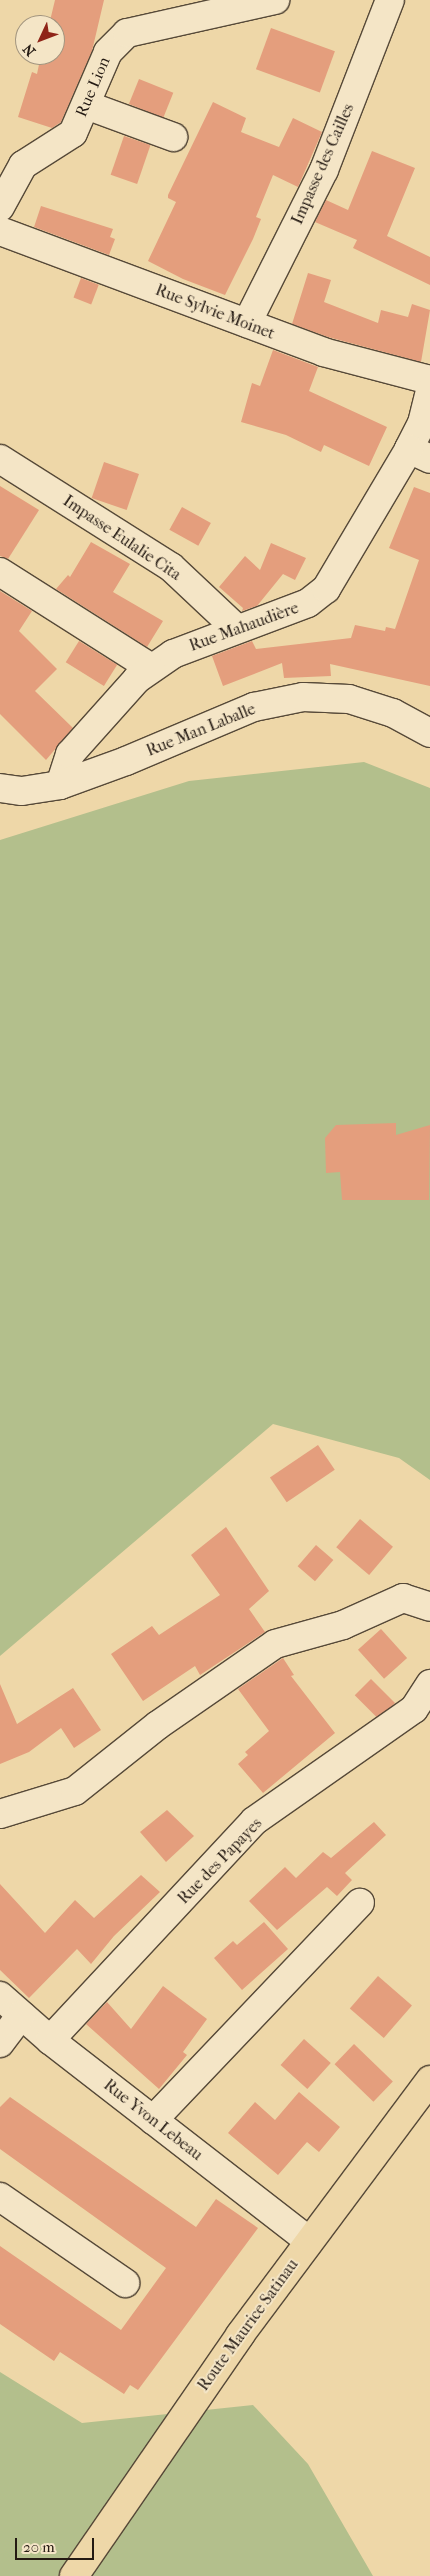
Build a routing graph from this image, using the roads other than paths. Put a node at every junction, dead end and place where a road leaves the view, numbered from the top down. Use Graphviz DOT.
graph roads {
  1 [pos="275,0"];
  2 [pos="390,0"];
  3 [pos="86,105"];
  4 [pos="174,137"];
  5 [pos="0,207"];
  6 [pos="0,231"];
  7 [pos="247,323"];
  8 [pos="429,381"];
  9 [pos="420,454"];
  10 [pos="0,459"];
  11 [pos="0,572"];
  12 [pos="236,628"];
  13 [pos="151,668"];
  14 [pos="430,733"];
  15 [pos="60,785"];
  16 [pos="0,788"];
  17 [pos="430,1607"];
  18 [pos="430,1684"];
  19 [pos="0,1814"];
  20 [pos="360,1903"];
  21 [pos="0,1996"];
  22 [pos="21,2015"];
  23 [pos="50,2040"];
  24 [pos="0,2043"];
  25 [pos="430,2080"];
  26 [pos="154,2120"];
  27 [pos="0,2198"];
  28 [pos="309,2241"];
  29 [pos="125,2283"];
  30 [pos="74,2576"];
  1 -- 3 [label="street, Rue Lion"];
  2 -- 7 [label="street, Impasse des Cailles"];
  3 -- 4 [label="street"];
  3 -- 5 [label="street, Rue Lion"];
  6 -- 7 [label="street, Rue Sylvie Moinet"];
  7 -- 8 [label="street, Rue Sylvie Moinet"];
  8 -- 9 [label="street, Rue Sylvie Moinet"];
  9 -- 12 [label="street, Rue Mahaudière"];
  10 -- 12 [label="street, Impasse Eulalie Cita"];
  11 -- 13 [label="street"];
  12 -- 13 [label="street, Rue Mahaudière"];
  13 -- 15 [label="street, Rue Mahaudière"];
  14 -- 15 [label="street, Rue Man Laballe"];
  15 -- 16 [label="street, Rue Man Laballe"];
  17 -- 19 [label="street"];
  18 -- 23 [label="street, Rue des Papayes"];
  20 -- 26 [label="street"];
  21 -- 22 [label="street, Rue Yvon Lebeau"];
  22 -- 23 [label="street, Rue Yvon Lebeau"];
  22 -- 24 [label="street"];
  23 -- 26 [label="street, Rue Yvon Lebeau"];
  25 -- 28 [label="main road, Route Maurice Satinau"];
  26 -- 28 [label="street, Rue Yvon Lebeau"];
  27 -- 29 [label="street"];
  28 -- 30 [label="main road, Route Maurice Satinau"];
}
